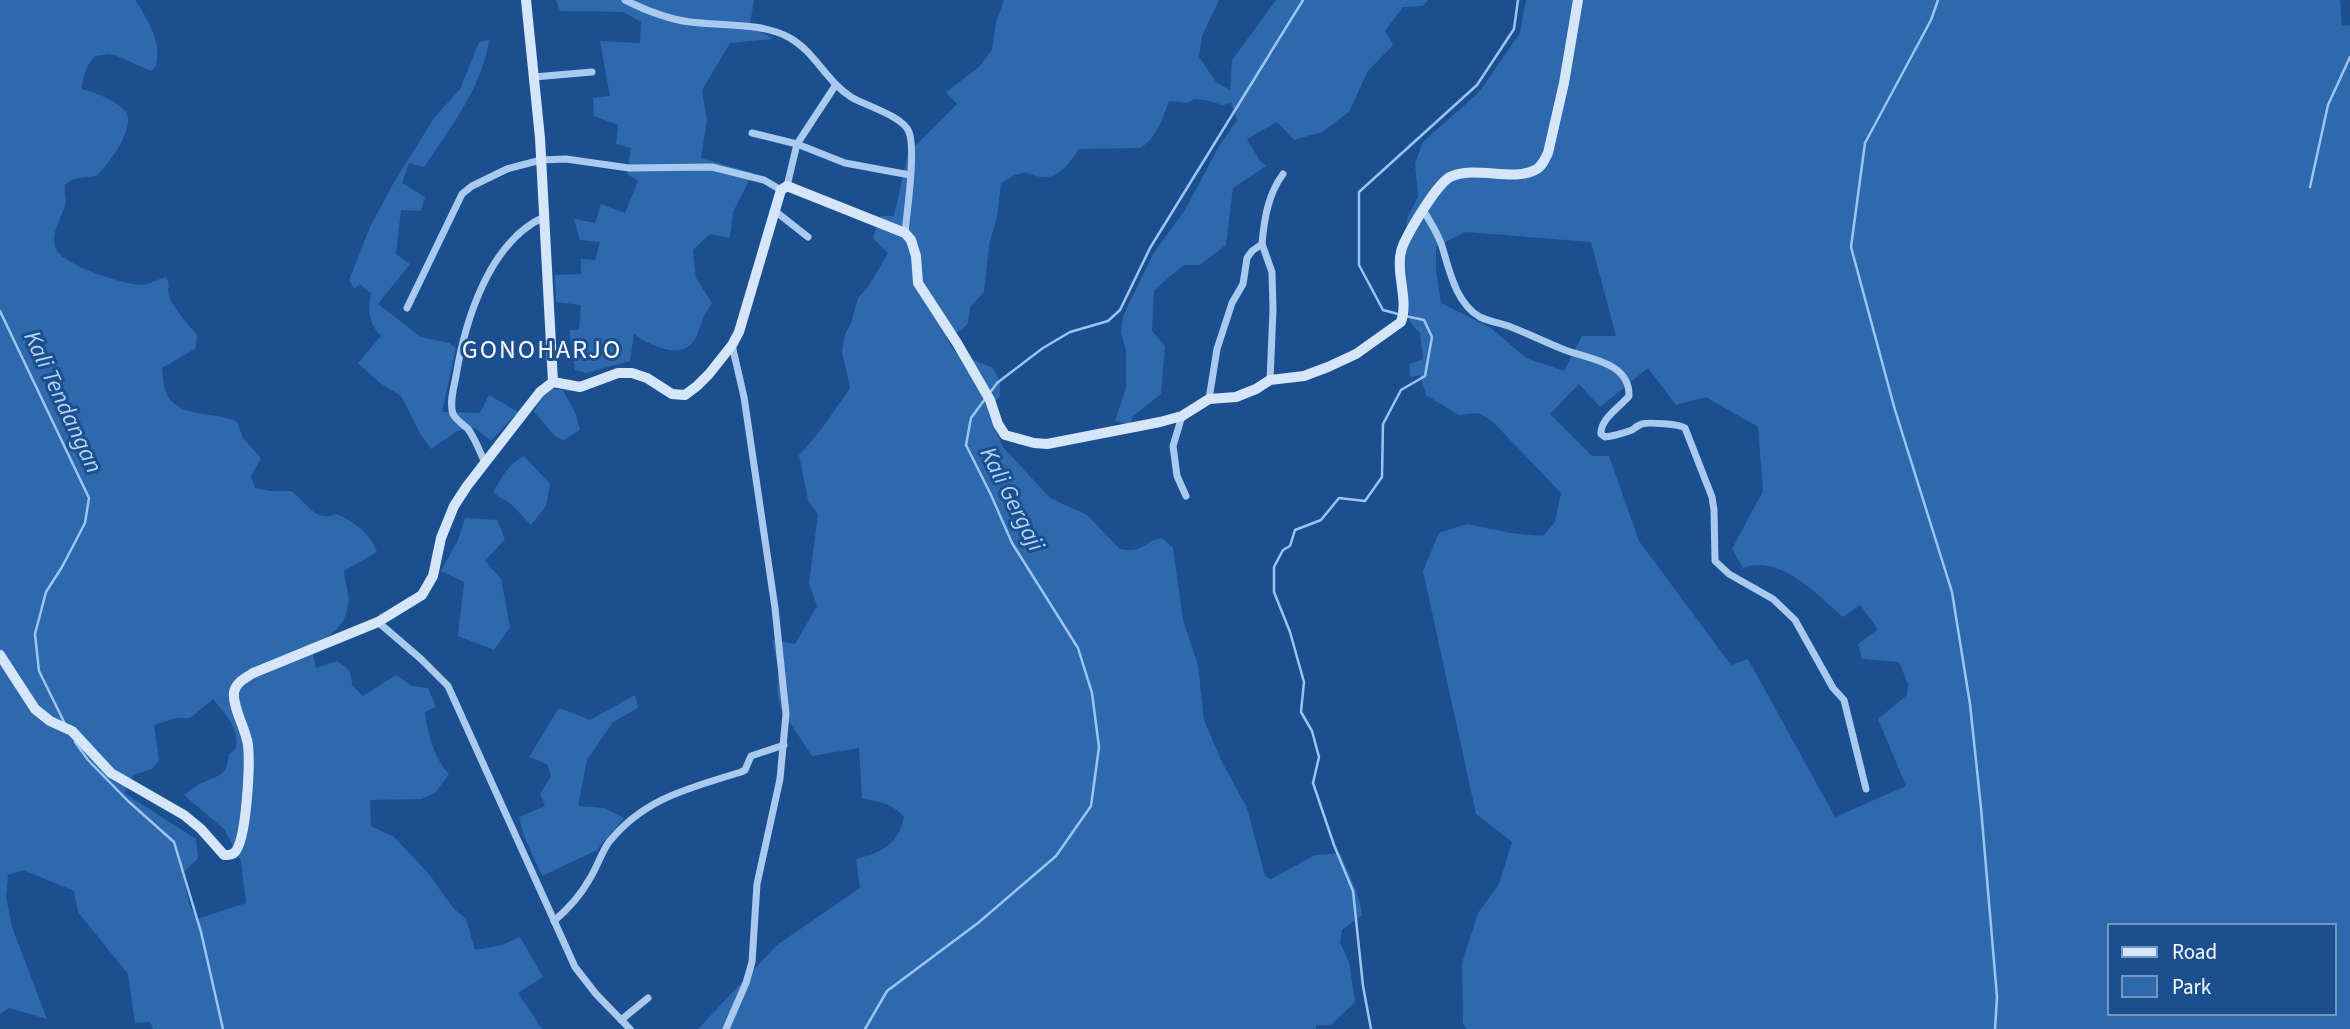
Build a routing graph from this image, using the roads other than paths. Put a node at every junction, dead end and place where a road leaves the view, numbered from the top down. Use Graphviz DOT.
graph roads {
  1 [pos="526,0"];
  2 [pos="625,0"];
  3 [pos="1578,0"];
  4 [pos="592,72"];
  5 [pos="534,76"];
  6 [pos="835,86"];
  7 [pos="752,133"];
  8 [pos="797,144"];
  9 [pos="541,160"];
  10 [pos="1283,174"];
  11 [pos="910,175"];
  12 [pos="784,188"];
  13 [pos="1423,210"];
  14 [pos="775,211"];
  15 [pos="544,217"];
  16 [pos="905,233"];
  17 [pos="808,237"];
  18 [pos="1262,244"];
  19 [pos="407,309"];
  20 [pos="732,345"];
  21 [pos="1270,380"];
  22 [pos="553,382"];
  23 [pos="1209,399"];
  24 [pos="1182,416"];
  25 [pos="485,463"];
  26 [pos="1186,496"];
  27 [pos="378,622"];
  28 [pos="0,655"];
  29 [pos="784,745"];
  30 [pos="1866,789"];
  31 [pos="554,921"];
  32 [pos="648,998"];
  33 [pos="621,1020"];
  34 [pos="630,1029"];
  35 [pos="726,1029"];
  1 -- 5 [label="street"];
  2 -- 6 [label="street"];
  3 -- 13 [label="street"];
  4 -- 5 [label="street"];
  5 -- 9 [label="street"];
  6 -- 8 [label="street"];
  6 -- 11 [label="street"];
  7 -- 8 [label="street"];
  8 -- 11 [label="street"];
  8 -- 12 [label="street"];
  9 -- 12 [label="street"];
  9 -- 15 [label="street"];
  9 -- 19 [label="street"];
  10 -- 18 [label="street"];
  11 -- 16 [label="street"];
  12 -- 14 [label="street"];
  12 -- 16 [label="street"];
  13 -- 21 [label="street"];
  13 -- 30 [label="street"];
  14 -- 17 [label="street"];
  14 -- 20 [label="street"];
  15 -- 22 [label="street"];
  15 -- 25 [label="street"];
  16 -- 24 [label="street"];
  18 -- 21 [label="street"];
  18 -- 23 [label="street"];
  20 -- 22 [label="street"];
  20 -- 29 [label="street"];
  21 -- 23 [label="street"];
  22 -- 25 [label="street"];
  23 -- 24 [label="street"];
  24 -- 26 [label="street"];
  25 -- 27 [label="street"];
  27 -- 28 [label="street"];
  27 -- 31 [label="street"];
  29 -- 31 [label="street"];
  29 -- 35 [label="street"];
  31 -- 33 [label="street"];
  32 -- 33 [label="street"];
  33 -- 34 [label="street"];
}
